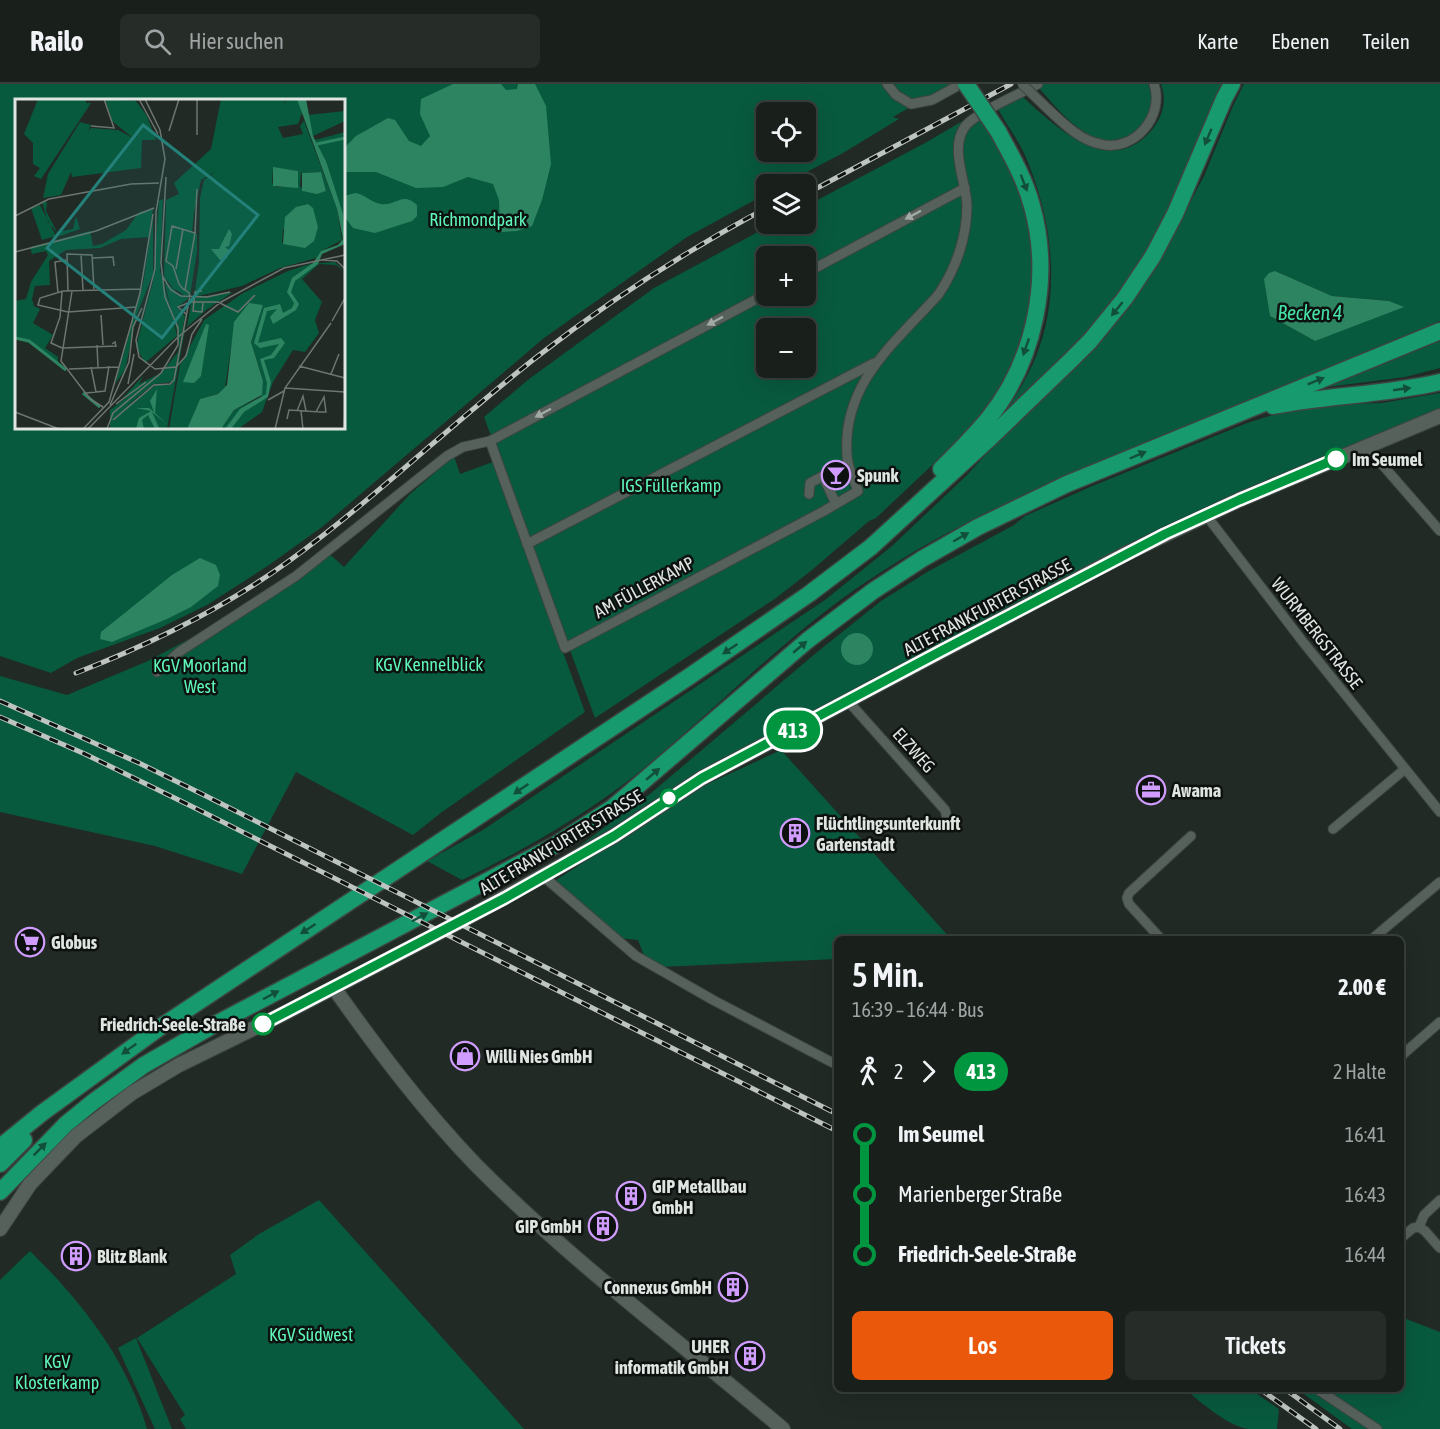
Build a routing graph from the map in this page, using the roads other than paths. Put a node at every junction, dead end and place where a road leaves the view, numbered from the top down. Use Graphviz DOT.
graph roads {
  1 [pos="887,84"];
  2 [pos="961,84"];
  3 [pos="966,84"];
  4 [pos="1022,84"];
  5 [pos="1038,84"];
  6 [pos="1154,84"];
  7 [pos="1232,84"];
  8 [pos="965,188"];
  9 [pos="816,268"];
  10 [pos="756,299"];
  11 [pos="1440,331"];
  12 [pos="876,362"];
  13 [pos="1440,382"];
  14 [pos="1440,416"];
  15 [pos="1223,418"];
  16 [pos="490,441"];
  17 [pos="1366,446"];
  18 [pos="809,494"];
  19 [pos="836,504"];
  20 [pos="1206,515"];
  21 [pos="1440,531"];
  22 [pos="527,544"];
  23 [pos="829,579"];
  24 [pos="157,672"];
  25 [pos="848,700"];
  26 [pos="1405,769"];
  27 [pos="1440,812"];
  28 [pos="950,825"];
  29 [pos="1333,829"];
  30 [pos="1191,836"];
  31 [pos="543,876"];
  32 [pos="1440,882"];
  33 [pos="1158,936"];
  34 [pos="1376,936"];
  35 [pos="334,988"];
  36 [pos="1440,1022"];
  37 [pos="1404,1053"];
  38 [pos="110,1063"];
  39 [pos="834,1063"];
  40 [pos="0,1147"];
  41 [pos="0,1164"];
  42 [pos="0,1191"];
  43 [pos="1440,1200"];
  44 [pos="1419,1227"];
  45 [pos="0,1229"];
  46 [pos="1404,1236"];
  47 [pos="1440,1248"];
  48 [pos="1322,1392"];
  49 [pos="783,1429"];
  50 [pos="1377,1429"];
  1 -- 2 [label="street"];
  3 -- 23 [label="highway, one-way, bridge"];
  4 -- 6 [label="street, bridge"];
  5 -- 8 [label="street, AM FÜLLERKAMP"];
  7 -- 23 [label="highway, one-way"];
  8 -- 9 [label="street, one-way"];
  8 -- 12 [label="street, AM FÜLLERKAMP"];
  10 -- 16 [label="street, one-way"];
  15 -- 11 [label="highway, one-way"];
  12 -- 19 [label="street, AM FÜLLERKAMP"];
  12 -- 22 [label="street, AM FÜLLERKAMP"];
  15 -- 13 [label="highway, one-way"];
  14 -- 17 [label="street, ALTE FRANKFURTER STRASSE"];
  42 -- 15 [label="highway, one-way"];
  16 -- 22 [label="street, AM FÜLLERKAMP"];
  16 -- 24 [label="street"];
  17 -- 20 [label="street, ALTE FRANKFURTER STRASSE"];
  17 -- 21 [label="street"];
  18 -- 19 [label="street"];
  19 -- 22 [label="street, AM FÜLLERKAMP"];
  20 -- 25 [label="street, ALTE FRANKFURTER STRASSE"];
  20 -- 26 [label="street, WURMBERGSTRASSE"];
  23 -- 38 [label="highway, one-way"];
  25 -- 28 [label="street, ELZWEG"];
  25 -- 31 [label="street, ALTE FRANKFURTER STRASSE"];
  26 -- 27 [label="street, WURMBERGSTRASSE"];
  26 -- 29 [label="street"];
  30 -- 33 [label="street"];
  31 -- 35 [label="street, ALTE FRANKFURTER STRASSE"];
  31 -- 39 [label="street"];
  32 -- 34 [label="street"];
  35 -- 45 [label="street, ALTE FRANKFURTER STRASSE"];
  35 -- 49 [label="street"];
  36 -- 37 [label="street"];
  38 -- 40 [label="highway"];
  38 -- 41 [label="highway"];
  43 -- 44 [label="street"];
  44 -- 46 [label="street"];
  44 -- 47 [label="street"];
  48 -- 50 [label="street"];
}
